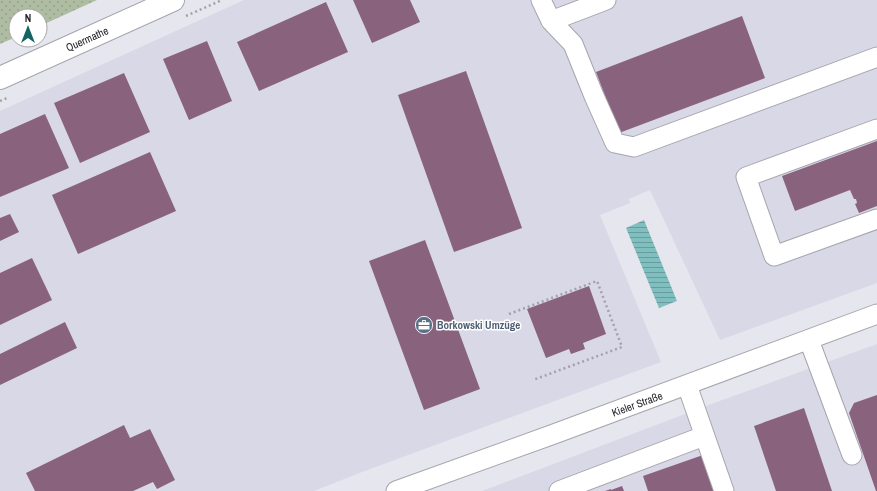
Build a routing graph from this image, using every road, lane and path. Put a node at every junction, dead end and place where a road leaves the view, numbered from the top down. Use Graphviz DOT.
graph roads {
  1 [pos="173,0"];
  2 [pos="541,0"];
  3 [pos="606,0"];
  4 [pos="551,21"];
  5 [pos="877,56"];
  6 [pos="0,78"];
  7 [pos="877,129"];
  8 [pos="877,219"];
  9 [pos="509,314"];
  10 [pos="877,314"];
  11 [pos="809,340"];
  12 [pos="533,380"];
  13 [pos="687,385"];
  14 [pos="704,436"];
  15 [pos="852,455"];
  16 [pos="396,491"];
  17 [pos="559,491"];
  18 [pos="724,491"];
  1 -- 6 [label="main road, Quermathe"];
  2 -- 4 [label="street"];
  3 -- 4 [label="street"];
  4 -- 5 [label="street"];
  7 -- 8 [label="street"];
  9 -- 12 [label="path"];
  10 -- 11 [label="street, Kieler Straße"];
  11 -- 13 [label="street, Kieler Straße"];
  11 -- 15 [label="street"];
  13 -- 14 [label="street"];
  13 -- 16 [label="street, Kieler Straße"];
  14 -- 17 [label="street"];
  14 -- 18 [label="street"];
}
